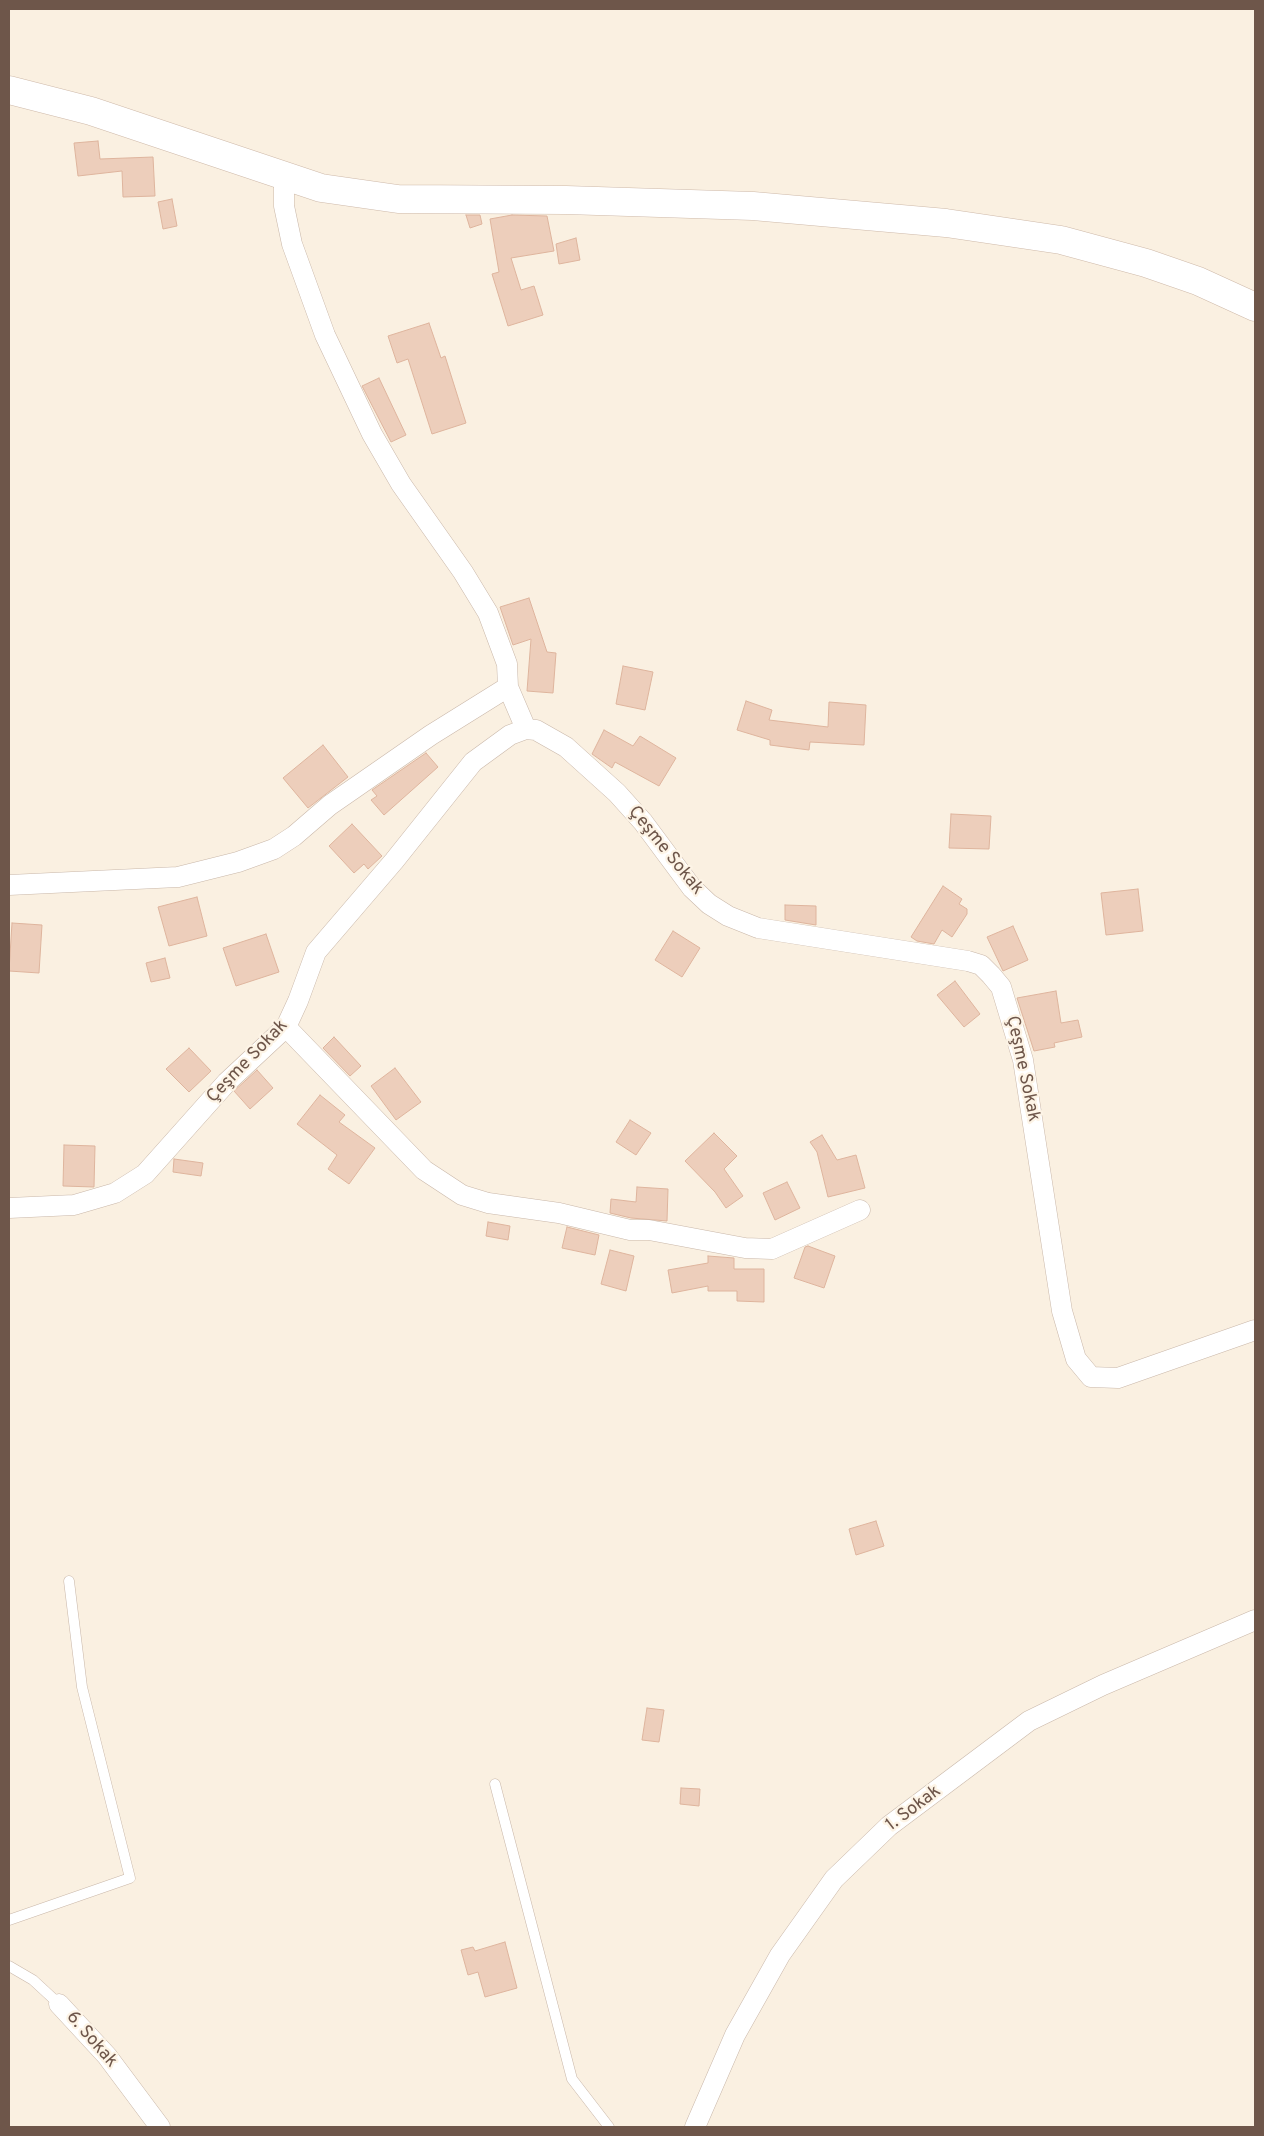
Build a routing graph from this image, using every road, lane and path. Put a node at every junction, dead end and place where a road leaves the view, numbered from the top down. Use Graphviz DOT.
graph roads {
  1 [pos="9,90"];
  2 [pos="284,177"];
  3 [pos="1255,307"];
  4 [pos="508,688"];
  5 [pos="526,729"];
  6 [pos="9,885"];
  7 [pos="286,1027"];
  8 [pos="9,1208"];
  9 [pos="860,1210"];
  10 [pos="1255,1330"];
  11 [pos="69,1581"];
  12 [pos="1255,1620"];
  13 [pos="495,1784"];
  14 [pos="9,1920"];
  15 [pos="9,1966"];
  16 [pos="59,2004"];
  17 [pos="160,2127"];
  18 [pos="609,2127"];
  19 [pos="695,2127"];
  1 -- 2 [label="street"];
  2 -- 3 [label="street"];
  2 -- 4 [label="street"];
  4 -- 5 [label="street"];
  4 -- 6 [label="street"];
  5 -- 7 [label="street, Çeşme Sokak"];
  5 -- 10 [label="street, Çeşme Sokak"];
  7 -- 8 [label="street, Çeşme Sokak"];
  7 -- 9 [label="street"];
  11 -- 14 [label="lane"];
  12 -- 19 [label="street, 1. Sokak"];
  13 -- 18 [label="lane"];
  15 -- 16 [label="lane, 6. Sokak"];
  16 -- 17 [label="street, 6. Sokak"];
}
